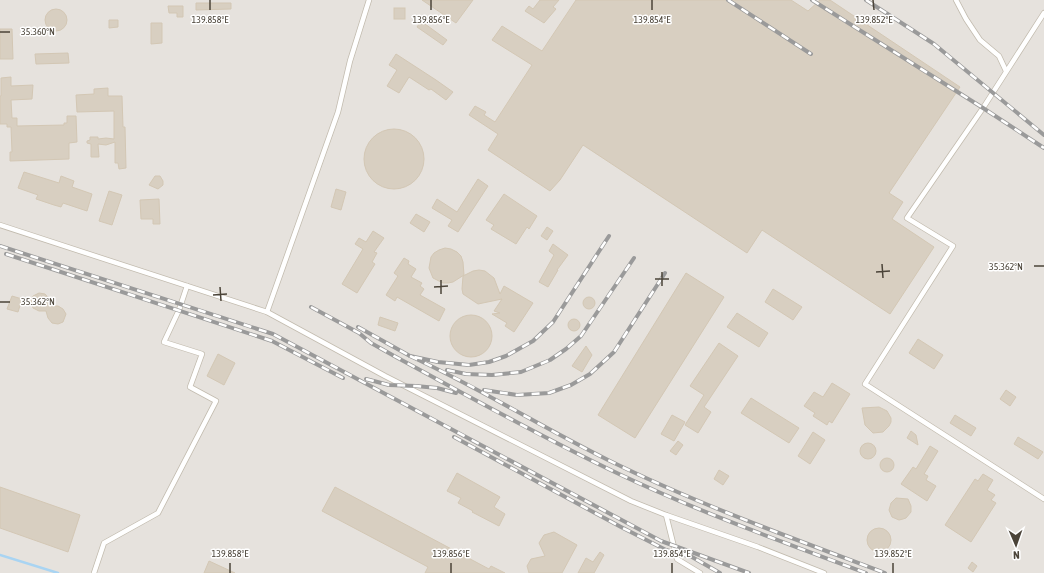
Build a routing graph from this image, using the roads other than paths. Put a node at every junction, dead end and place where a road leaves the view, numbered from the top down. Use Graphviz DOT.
graph roads {
  1 [pos="369,0"];
  2 [pos="956,0"];
  3 [pos="1044,13"];
  4 [pos="1006,71"];
  5 [pos="0,225"];
  6 [pos="187,286"];
  7 [pos="267,312"];
  8 [pos="1044,499"];
  9 [pos="666,515"];
  10 [pos="94,573"];
  11 [pos="700,573"];
  12 [pos="824,573"];
  1 -- 7 [label="lane"];
  2 -- 4 [label="lane"];
  3 -- 4 [label="lane"];
  4 -- 8 [label="lane"];
  5 -- 6 [label="lane"];
  6 -- 7 [label="lane"];
  6 -- 10 [label="lane"];
  7 -- 9 [label="lane"];
  9 -- 11 [label="lane"];
  9 -- 12 [label="lane"];
}
